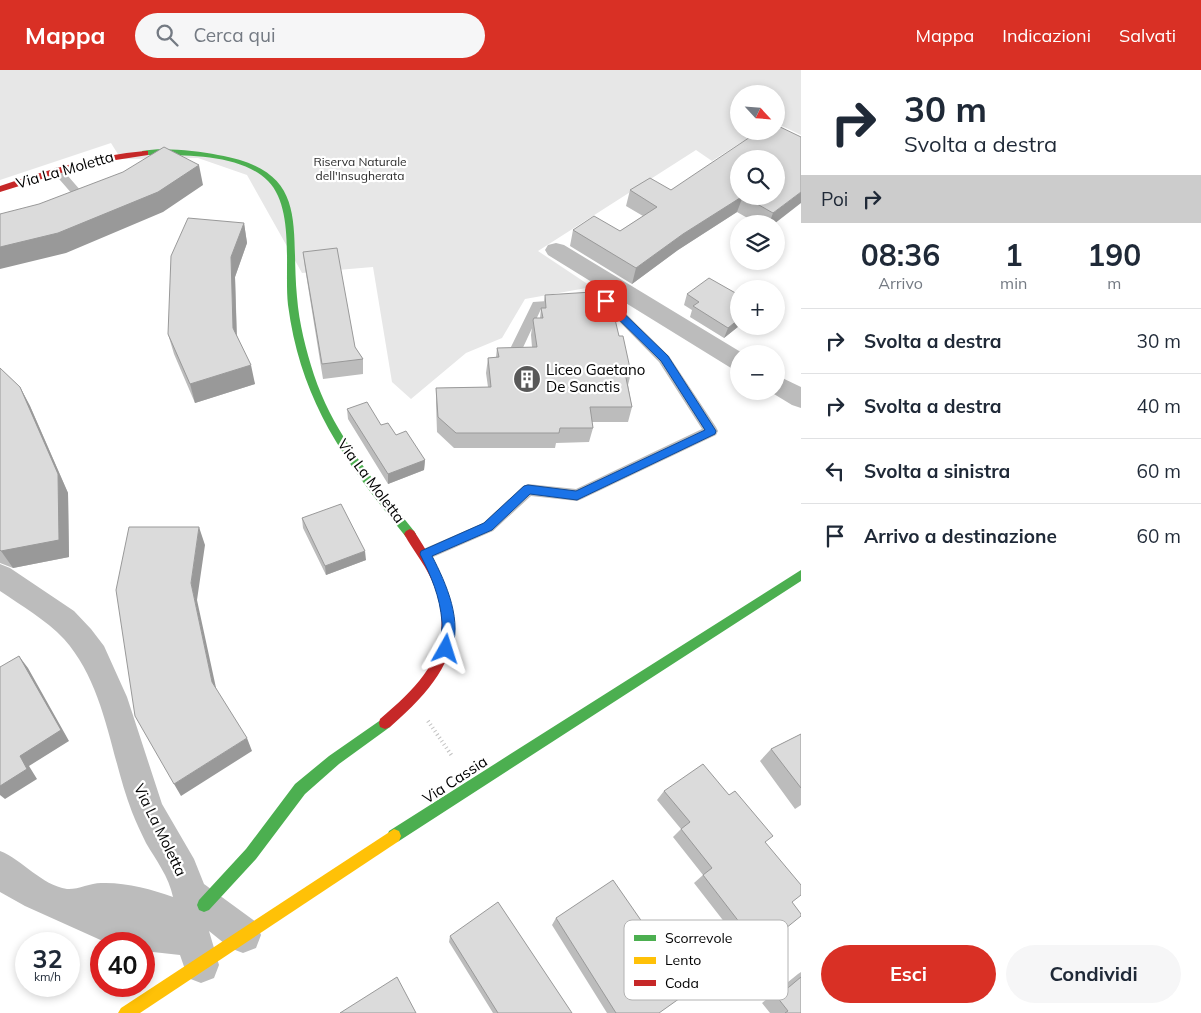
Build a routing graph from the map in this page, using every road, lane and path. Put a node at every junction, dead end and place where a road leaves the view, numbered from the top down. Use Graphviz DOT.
graph roads {
  1 [pos="57,170"];
  2 [pos="0,189"];
  3 [pos="84,201"];
  4 [pos="556,250"];
  5 [pos="515,351"];
  6 [pos="730,356"];
  7 [pos="785,389"];
  8 [pos="801,399"];
  9 [pos="426,554"];
  10 [pos="801,575"];
  11 [pos="0,576"];
  12 [pos="413,698"];
  13 [pos="452,756"];
  14 [pos="0,868"];
  15 [pos="196,925"];
  16 [pos="243,935"];
  17 [pos="126,1013"];
  1 -- 2 [label="street, Via La Moletta"];
  1 -- 3 [label="lane"];
  1 -- 9 [label="street, Via La Moletta"];
  4 -- 6 [label="street"];
  5 -- 9 [label="lane"];
  7 -- 8 [label="street"];
  9 -- 12 [label="street, Via La Moletta"];
  10 -- 16 [label="street, Via Cassia"];
  11 -- 15 [label="street, Via La Moletta"];
  12 -- 13 [label="path"];
  12 -- 15 [label="street, Via La Moletta"];
  14 -- 15 [label="street"];
  15 -- 16 [label="street"];
  15 -- 16 [label="street, Via Cassia"];
  15 -- 17 [label="street, Via Cassia"];
}
